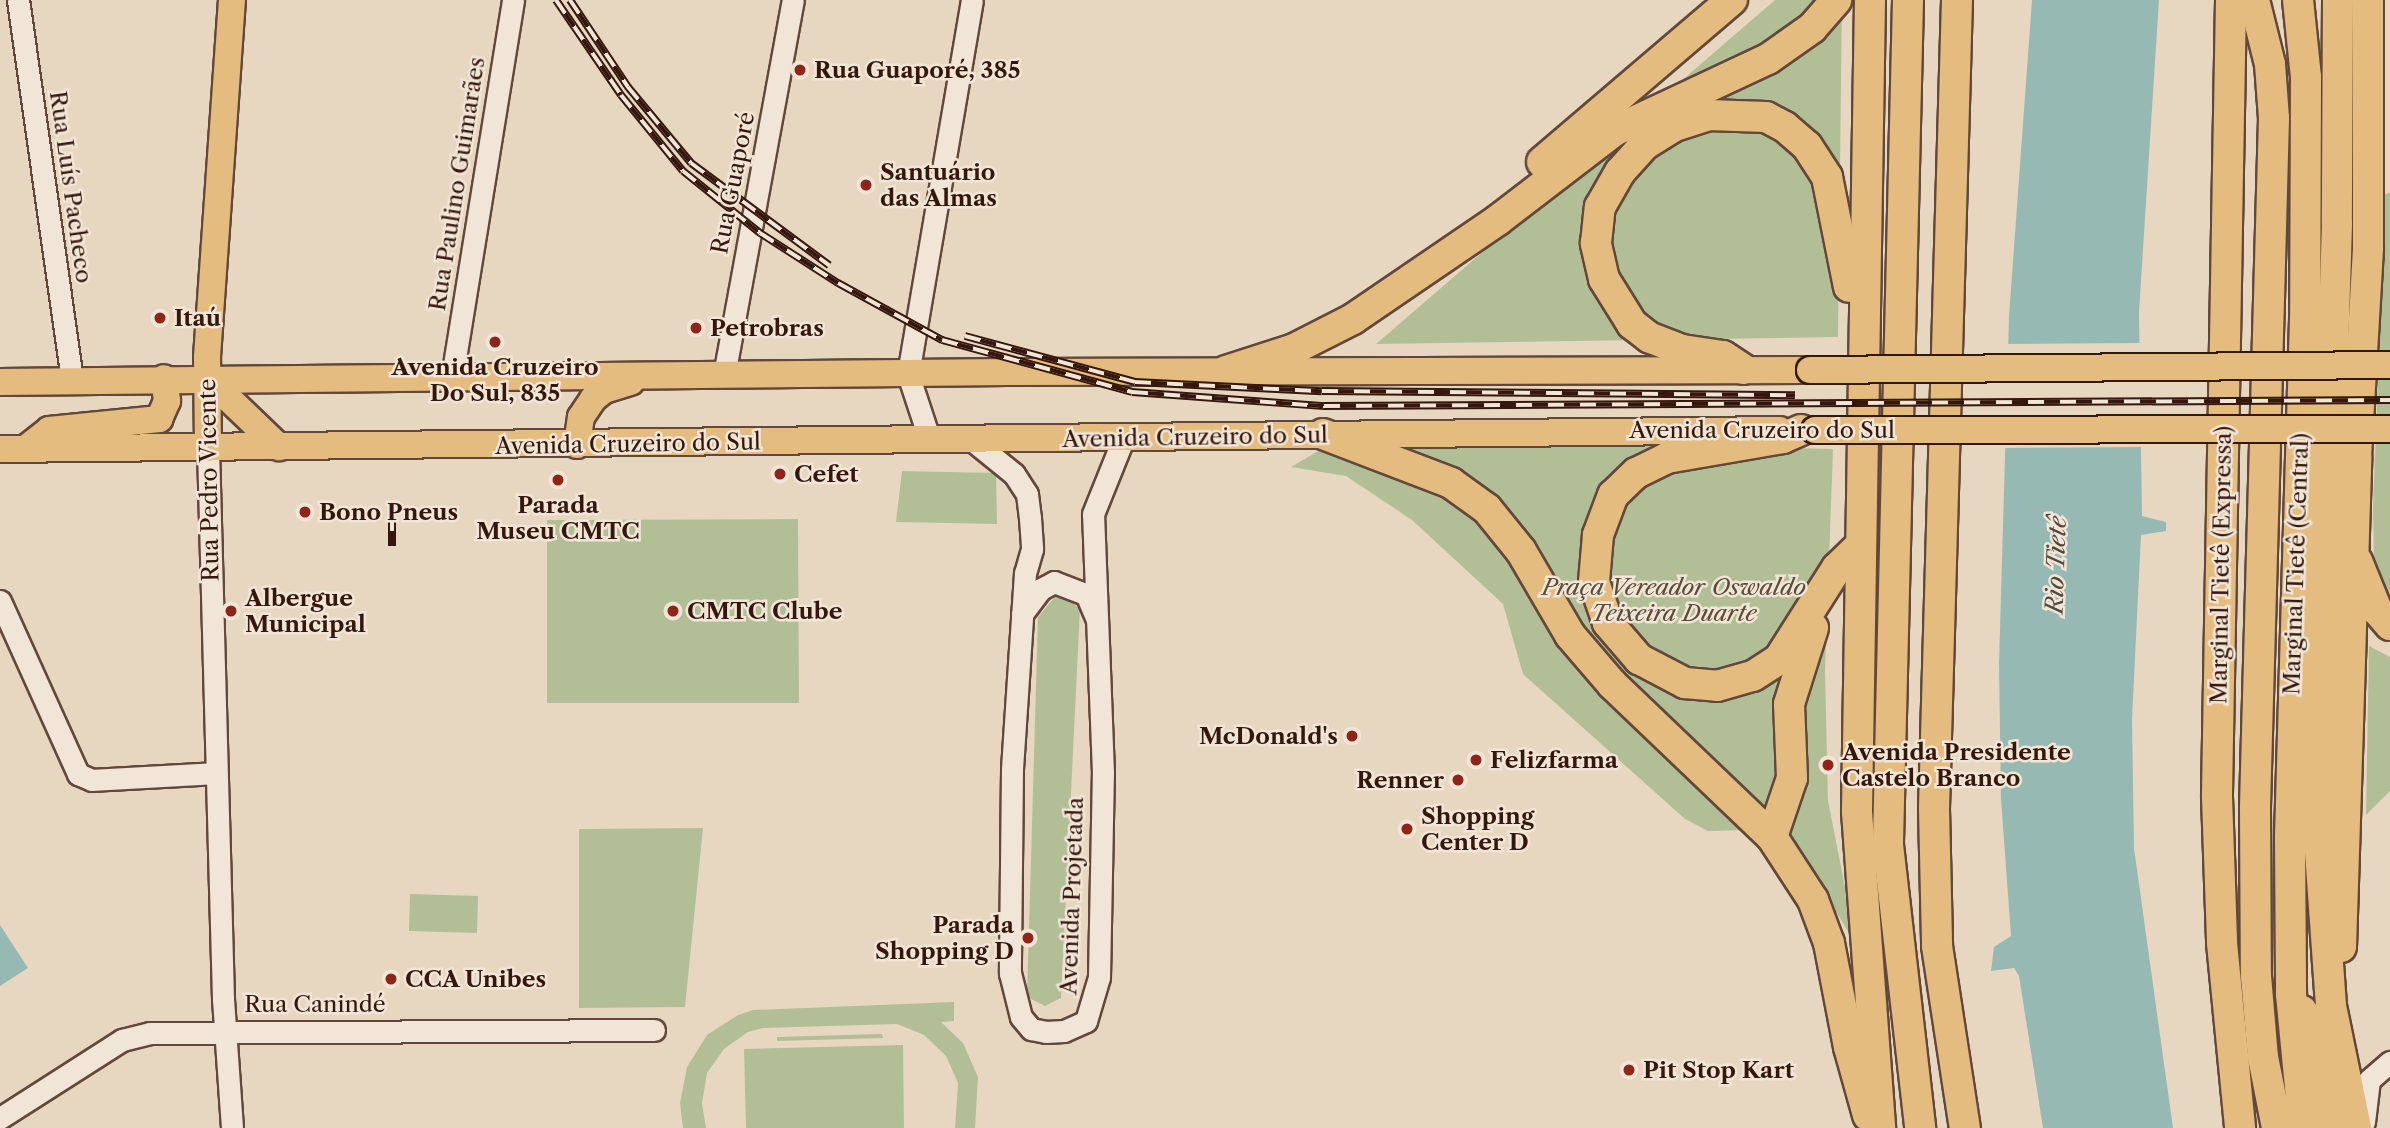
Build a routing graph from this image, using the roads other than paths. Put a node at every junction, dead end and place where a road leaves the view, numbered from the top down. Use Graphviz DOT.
graph roads {
  1 [pos="18,0"];
  2 [pos="232,0"];
  3 [pos="513,0"];
  4 [pos="793,0"];
  5 [pos="972,0"];
  6 [pos="1732,0"];
  7 [pos="1836,0"];
  8 [pos="1870,0"];
  9 [pos="1908,0"];
  10 [pos="1939,0"];
  11 [pos="1957,0"];
  12 [pos="2231,0"];
  13 [pos="2254,0"];
  14 [pos="2298,0"];
  15 [pos="2338,0"];
  16 [pos="2368,1"];
  17 [pos="2390,109"];
  18 [pos="1952,226"];
  19 [pos="1433,261"];
  20 [pos="1862,322"];
  21 [pos="2390,365"];
  22 [pos="1743,369"];
  23 [pos="1226,371"];
  24 [pos="908,374"];
  25 [pos="724,375"];
  26 [pos="646,376"];
  27 [pos="453,377"];
  28 [pos="164,378"];
  29 [pos="207,378"];
  30 [pos="72,381"];
  31 [pos="0,382"];
  32 [pos="2390,429"];
  33 [pos="1808,430"];
  34 [pos="1323,434"];
  35 [pos="1124,437"];
  36 [pos="972,440"];
  37 [pos="930,441"];
  38 [pos="576,445"];
  39 [pos="279,447"];
  40 [pos="208,448"];
  41 [pos="12,449"];
  42 [pos="1858,547"];
  43 [pos="2353,547"];
  44 [pos="1819,597"];
  45 [pos="0,601"];
  46 [pos="1022,614"];
  47 [pos="1096,620"];
  48 [pos="2390,625"];
  49 [pos="2292,747"];
  50 [pos="216,773"];
  51 [pos="1772,837"];
  52 [pos="2291,994"];
  53 [pos="2331,1006"];
  54 [pos="224,1030"];
  55 [pos="654,1030"];
  56 [pos="2263,1057"];
  57 [pos="2390,1062"];
  58 [pos="0,1118"];
  59 [pos="232,1128"];
  60 [pos="1873,1128"];
  61 [pos="1881,1128"];
  62 [pos="1920,1128"];
  63 [pos="1965,1128"];
  64 [pos="2240,1128"];
  65 [pos="2277,1128"];
  66 [pos="2304,1128"];
  67 [pos="2333,1128"];
  68 [pos="2356,1128"];
  69 [pos="2365,1128"];
  1 -- 30 [label="street, Rua Luís Pacheco"];
  2 -- 29 [label="main road, Rua Pedro Vicente"];
  3 -- 27 [label="street, Rua Paulino Guimarães"];
  4 -- 25 [label="street, Rua Guaporé"];
  5 -- 24 [label="street"];
  6 -- 19 [label="highway"];
  7 -- 19 [label="highway"];
  8 -- 20 [label="highway"];
  9 -- 62 [label="highway"];
  10 -- 18 [label="highway"];
  11 -- 18 [label="highway"];
  12 -- 64 [label="highway, Marginal Tietê (Expressa)"];
  13 -- 56 [label="highway"];
  14 -- 49 [label="highway, Marginal Tietê (Central)"];
  15 -- 53 [label="highway"];
  16 -- 17 [label="highway"];
  16 -- 43 [label="highway"];
  18 -- 63 [label="highway"];
  19 -- 23 [label="highway"];
  20 -- 22 [label="highway"];
  20 -- 42 [label="highway"];
  21 -- 22 [label="main road, bridge"];
  22 -- 23 [label="main road"];
  23 -- 24 [label="main road"];
  24 -- 25 [label="main road"];
  24 -- 37 [label="street"];
  25 -- 26 [label="main road"];
  26 -- 27 [label="main road"];
  26 -- 38 [label="main road"];
  27 -- 29 [label="main road"];
  28 -- 29 [label="main road"];
  28 -- 30 [label="main road"];
  28 -- 41 [label="main road"];
  29 -- 39 [label="main road"];
  29 -- 40 [label="main road, Rua Pedro Vicente"];
  30 -- 31 [label="main road"];
  32 -- 33 [label="main road, Avenida Cruzeiro do Sul, bridge"];
  33 -- 34 [label="main road, Avenida Cruzeiro do Sul"];
  33 -- 44 [label="highway"];
  34 -- 35 [label="main road, Avenida Cruzeiro do Sul"];
  34 -- 51 [label="highway"];
  35 -- 36 [label="main road, Avenida Cruzeiro do Sul"];
  35 -- 47 [label="street, Avenida Projetada"];
  36 -- 37 [label="main road, Avenida Cruzeiro do Sul"];
  36 -- 46 [label="street, Avenida Projetada"];
  37 -- 38 [label="main road, Avenida Cruzeiro do Sul"];
  38 -- 39 [label="main road, Avenida Cruzeiro do Sul"];
  39 -- 40 [label="main road, Avenida Cruzeiro do Sul"];
  40 -- 41 [label="main road, Avenida Cruzeiro do Sul"];
  40 -- 50 [label="street, Rua Pedro Vicente"];
  42 -- 44 [label="highway"];
  42 -- 61 [label="highway"];
  43 -- 48 [label="highway"];
  43 -- 53 [label="highway"];
  44 -- 51 [label="highway"];
  45 -- 50 [label="street"];
  46 -- 47 [label="street"];
  46 -- 47 [label="street, Avenida Projetada"];
  49 -- 52 [label="highway, Marginal Tietê (Central)"];
  49 -- 56 [label="highway"];
  50 -- 54 [label="street, Rua Pedro Vicente"];
  51 -- 60 [label="highway"];
  52 -- 66 [label="highway, Marginal Tietê (Central)"];
  52 -- 67 [label="highway"];
  53 -- 68 [label="highway"];
  54 -- 55 [label="street, Rua Canindé"];
  54 -- 58 [label="street, Rua Canindé"];
  54 -- 59 [label="street, Rua Pedro Vicente"];
  56 -- 65 [label="highway"];
  57 -- 69 [label="street"];
}
